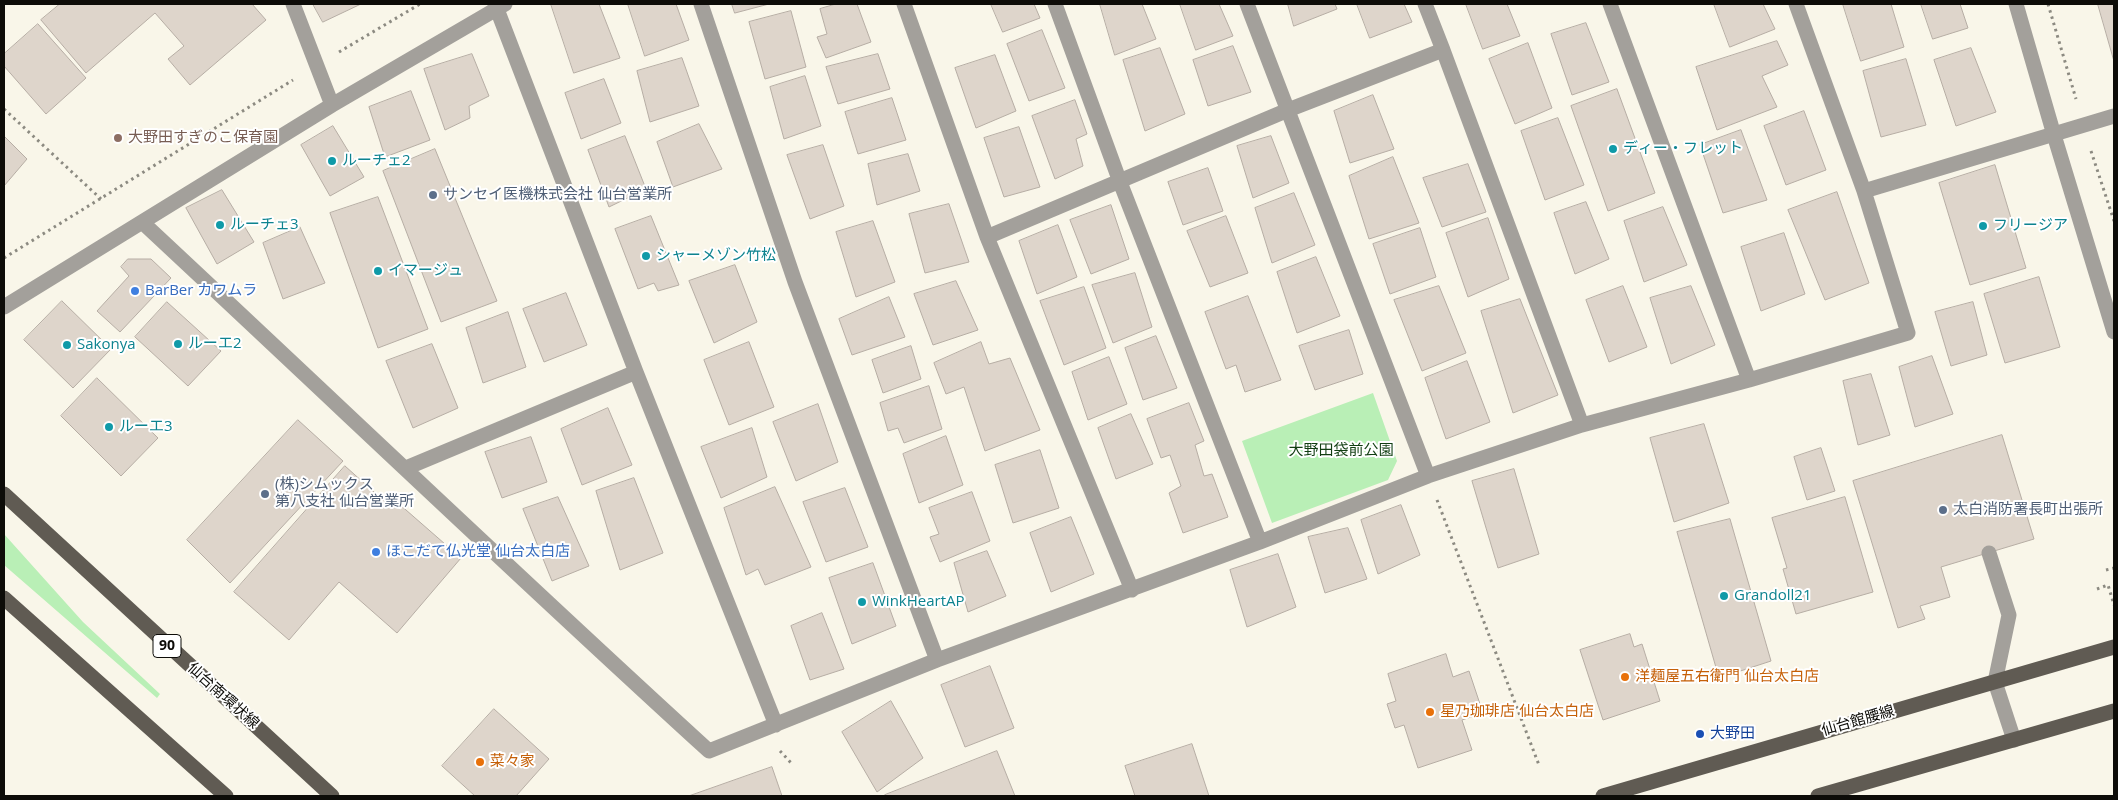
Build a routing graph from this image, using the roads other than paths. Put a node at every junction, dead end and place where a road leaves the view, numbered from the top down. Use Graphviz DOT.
graph roads {
  1 [pos="293,4"];
  2 [pos="701,4"];
  3 [pos="904,4"];
  4 [pos="1055,4"];
  5 [pos="1247,4"];
  6 [pos="1425,4"];
  7 [pos="1610,4"];
  8 [pos="1796,4"];
  9 [pos="2016,4"];
  10 [pos="499,5"];
  11 [pos="1443,50"];
  12 [pos="332,105"];
  13 [pos="1288,110"];
  14 [pos="2114,116"];
  15 [pos="2054,135"];
  16 [pos="1120,182"];
  17 [pos="1864,191"];
  18 [pos="142,222"];
  19 [pos="987,237"];
  20 [pos="4,307"];
  21 [pos="2114,332"];
  22 [pos="636,372"];
  23 [pos="1749,380"];
  24 [pos="1582,425"];
  25 [pos="406,468"];
  26 [pos="1428,476"];
  27 [pos="4,494"];
  28 [pos="1260,542"];
  29 [pos="1989,553"];
  30 [pos="1132,590"];
  31 [pos="4,598"];
  32 [pos="2114,647"];
  33 [pos="937,660"];
  34 [pos="1995,682"];
  35 [pos="2114,711"];
  36 [pos="776,725"];
  37 [pos="2014,740"];
  38 [pos="226,796"];
  39 [pos="332,796"];
  40 [pos="1603,796"];
  41 [pos="1818,796"];
  1 -- 12 [label="street"];
  2 -- 33 [label="street"];
  3 -- 19 [label="street"];
  4 -- 16 [label="street"];
  5 -- 13 [label="street"];
  6 -- 11 [label="street"];
  7 -- 23 [label="street"];
  8 -- 17 [label="street"];
  9 -- 15 [label="street"];
  10 -- 12 [label="street"];
  10 -- 22 [label="street"];
  11 -- 13 [label="street"];
  11 -- 24 [label="street"];
  12 -- 18 [label="street"];
  13 -- 16 [label="street"];
  13 -- 26 [label="street"];
  14 -- 15 [label="street"];
  15 -- 17 [label="street"];
  15 -- 21 [label="street"];
  16 -- 19 [label="street"];
  16 -- 28 [label="street"];
  17 -- 23 [label="street"];
  18 -- 20 [label="street"];
  18 -- 25 [label="street"];
  19 -- 30 [label="street"];
  22 -- 25 [label="street"];
  22 -- 36 [label="street"];
  23 -- 24 [label="street"];
  24 -- 26 [label="street"];
  25 -- 36 [label="street"];
  26 -- 28 [label="street"];
  27 -- 39 [label="main road, 仙台南環状線 / 90"];
  28 -- 30 [label="street"];
  29 -- 34 [label="street"];
  30 -- 33 [label="street"];
  31 -- 38 [label="main road"];
  32 -- 34 [label="main road, 仙台館腰線"];
  33 -- 36 [label="street"];
  34 -- 37 [label="street"];
  34 -- 40 [label="main road, 仙台館腰線"];
  35 -- 37 [label="main road"];
  37 -- 41 [label="main road"];
}
